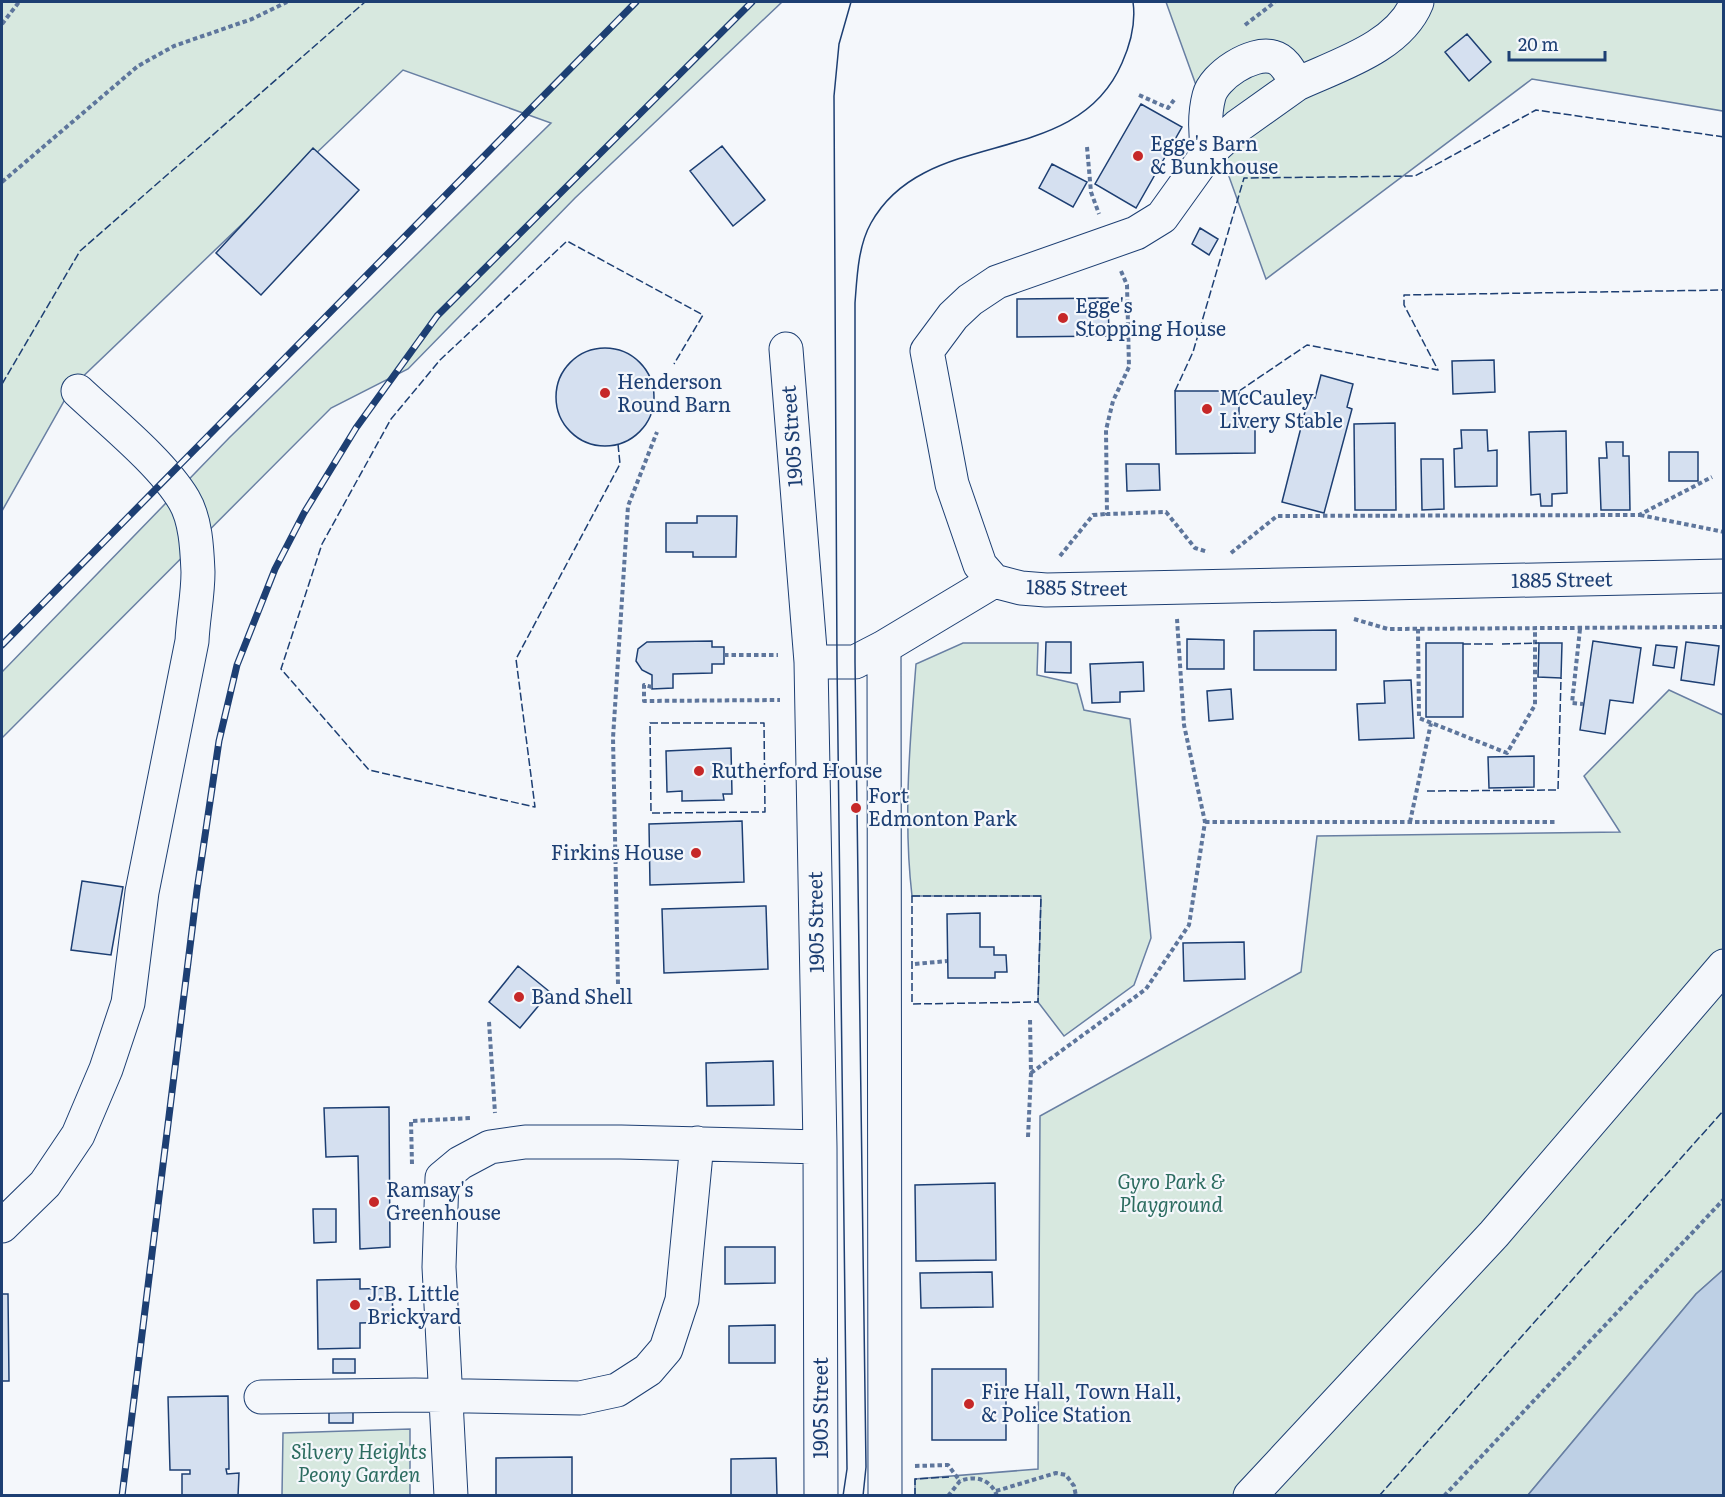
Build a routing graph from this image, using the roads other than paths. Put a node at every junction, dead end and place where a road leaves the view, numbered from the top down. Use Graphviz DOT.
graph roads {
  1 [pos="1417,2"];
  2 [pos="1297,84"];
  3 [pos="1208,153"];
  4 [pos="786,349"];
  5 [pos="78,391"];
  6 [pos="1724,576"];
  7 [pos="994,581"];
  8 [pos="884,647"];
  9 [pos="796,658"];
  10 [pos="1724,966"];
  11 [pos="697,1143"];
  12 [pos="820,1147"];
  13 [pos="2,1226"];
  14 [pos="444,1396"];
  15 [pos="261,1397"];
  16 [pos="450,1496"];
  17 [pos="821,1496"];
  18 [pos="885,1496"];
  19 [pos="1250,1496"];
  1 -- 2 [label="street"];
  2 -- 3 [label="street"];
  2 -- 3 [label="street"];
  3 -- 7 [label="street"];
  4 -- 9 [label="street, 1905 Street"];
  5 -- 13 [label="street"];
  6 -- 7 [label="street, 1885 Street"];
  7 -- 8 [label="street"];
  8 -- 9 [label="street"];
  8 -- 18 [label="street"];
  9 -- 12 [label="street, 1905 Street"];
  10 -- 19 [label="street"];
  11 -- 12 [label="street"];
  11 -- 14 [label="street"];
  11 -- 14 [label="street"];
  12 -- 17 [label="street, 1905 Street"];
  14 -- 15 [label="street"];
  14 -- 16 [label="street"];
}
